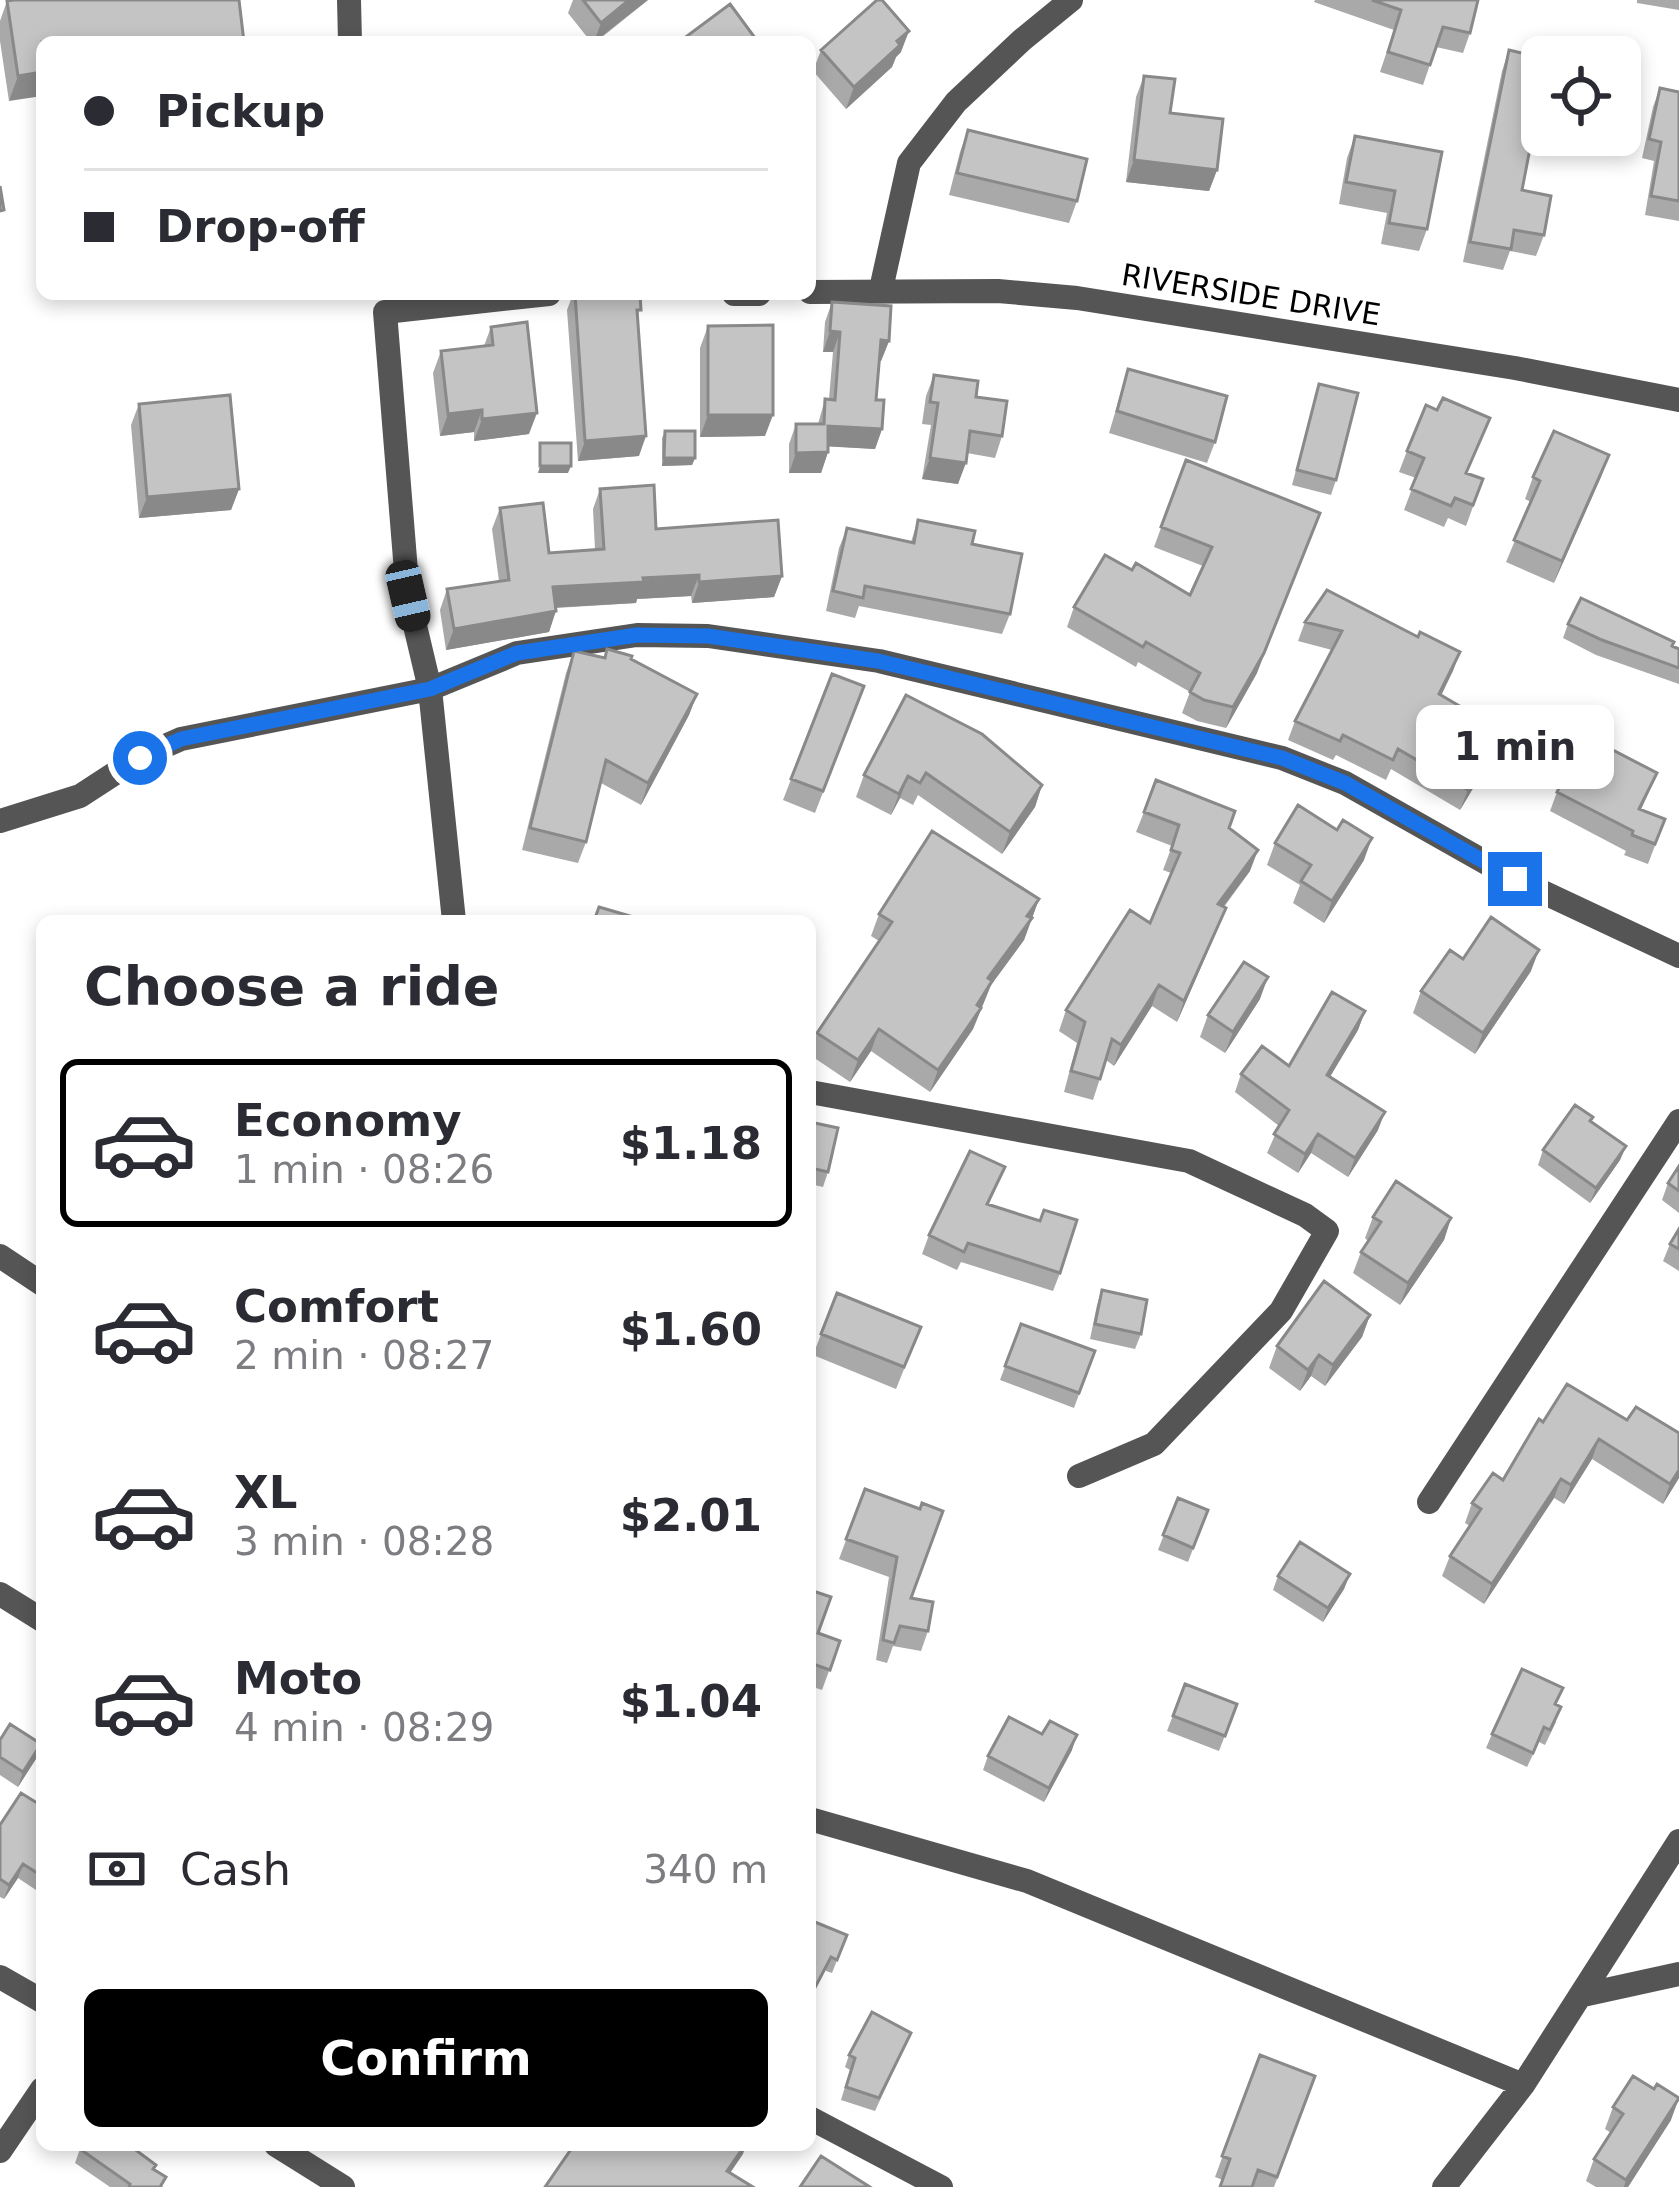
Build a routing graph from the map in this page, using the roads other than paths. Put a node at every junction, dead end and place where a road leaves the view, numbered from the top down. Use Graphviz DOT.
graph roads {
  1 [pos="349,0"];
  2 [pos="1072,0"];
  3 [pos="350,36"];
  4 [pos="881,289"];
  5 [pos="816,292"];
  6 [pos="438,300"];
  7 [pos="382,303"];
  8 [pos="1679,400"];
  9 [pos="430,689"];
  10 [pos="0,821"];
  11 [pos="453,915"];
  12 [pos="1679,956"];
  13 [pos="816,1093"];
  14 [pos="1679,1121"];
  15 [pos="0,1256"];
  16 [pos="36,1279"];
  17 [pos="1079,1476"];
  18 [pos="1429,1502"];
  19 [pos="0,1594"];
  20 [pos="36,1616"];
  21 [pos="816,1822"];
  22 [pos="1675,1856"];
  23 [pos="1679,1974"];
  24 [pos="0,1978"];
  25 [pos="1583,1995"];
  26 [pos="36,1997"];
  27 [pos="1523,2084"];
  28 [pos="36,2098"];
  29 [pos="816,2121"];
  30 [pos="0,2151"];
  31 [pos="286,2151"];
  32 [pos="343,2187"];
  33 [pos="941,2187"];
  34 [pos="1444,2187"];
  1 -- 3 [label="street"];
  2 -- 4 [label="street"];
  4 -- 5 [label="street, RIVERSIDE DRIVE"];
  4 -- 8 [label="street, RIVERSIDE DRIVE"];
  6 -- 7 [label="street"];
  7 -- 9 [label="street"];
  9 -- 10 [label="street"];
  9 -- 11 [label="street"];
  9 -- 12 [label="street"];
  13 -- 17 [label="street"];
  14 -- 18 [label="street"];
  15 -- 16 [label="street"];
  19 -- 20 [label="street"];
  21 -- 27 [label="street"];
  22 -- 25 [label="street"];
  23 -- 25 [label="street"];
  24 -- 26 [label="street"];
  25 -- 27 [label="street"];
  27 -- 34 [label="street"];
  28 -- 30 [label="street"];
  29 -- 33 [label="street"];
  31 -- 32 [label="street"];
}
